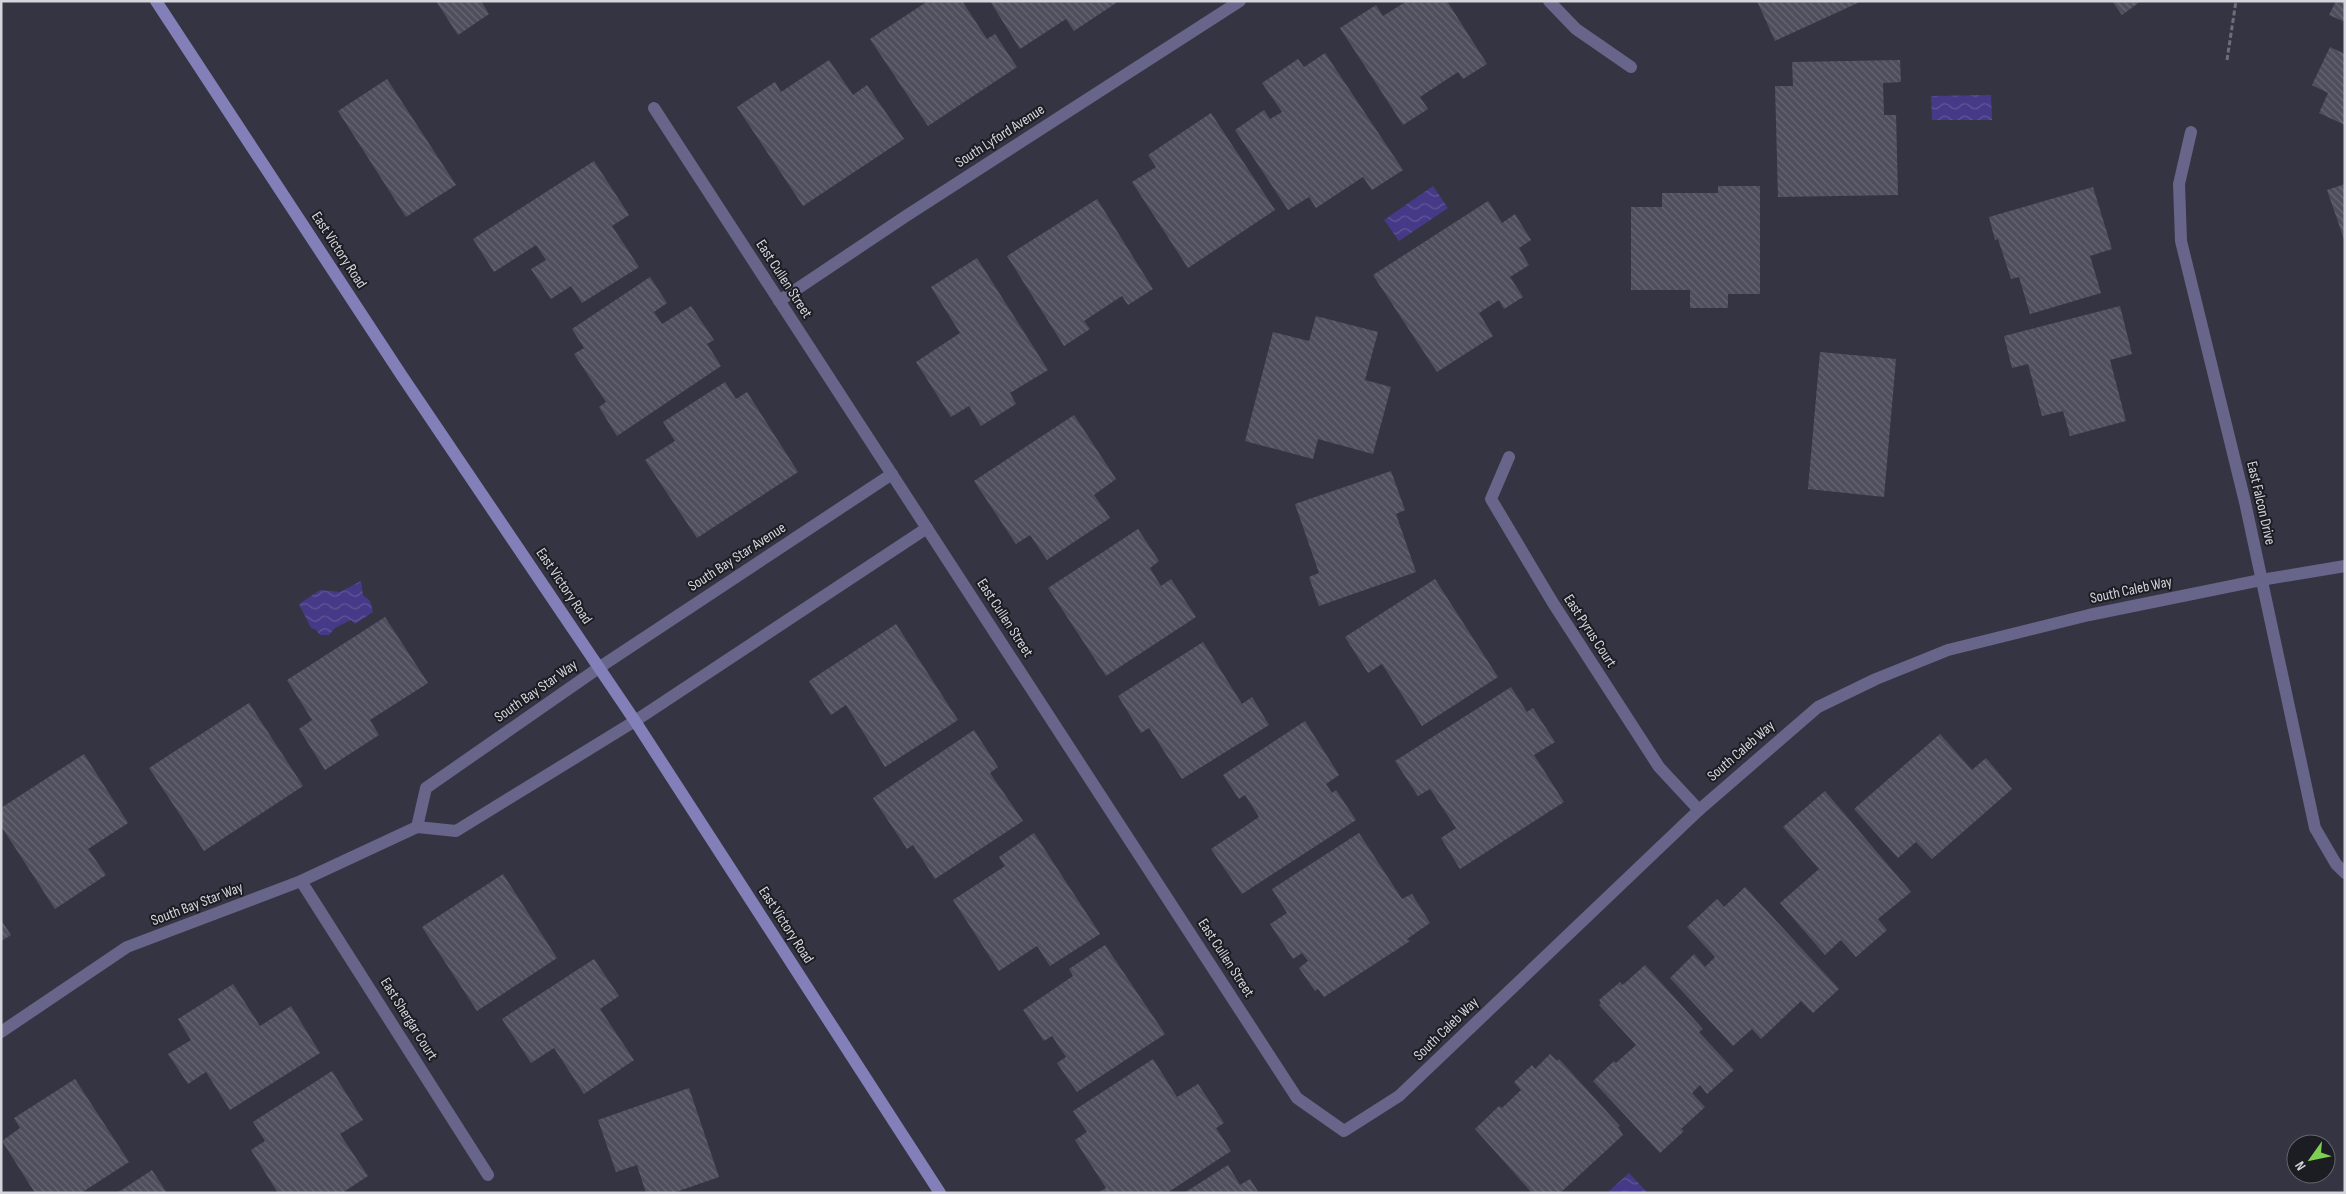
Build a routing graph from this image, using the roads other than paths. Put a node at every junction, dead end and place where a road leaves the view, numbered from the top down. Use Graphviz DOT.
graph roads {
  1 [pos="156,1"];
  2 [pos="1240,1"];
  3 [pos="1549,1"];
  4 [pos="1631,67"];
  5 [pos="654,108"];
  6 [pos="2191,132"];
  7 [pos="779,301"];
  8 [pos="1509,457"];
  9 [pos="892,474"];
  10 [pos="927,528"];
  11 [pos="2345,566"];
  12 [pos="2261,580"];
  13 [pos="600,667"];
  14 [pos="635,720"];
  15 [pos="1699,810"];
  16 [pos="417,827"];
  17 [pos="2345,873"];
  18 [pos="301,881"];
  19 [pos="1,1032"];
  20 [pos="1344,1131"];
  21 [pos="488,1175"];
  22 [pos="940,1193"];
  1 -- 13 [label="main road, East Victory Road"];
  2 -- 7 [label="street, South Lyford Avenue"];
  3 -- 4 [label="street"];
  5 -- 7 [label="street, East Cullen Street"];
  6 -- 12 [label="street, East Falcon Drive"];
  7 -- 9 [label="street, East Cullen Street"];
  8 -- 15 [label="street, East Pyrus Court"];
  9 -- 10 [label="street, East Cullen Street"];
  9 -- 13 [label="street, South Bay Star Avenue"];
  10 -- 14 [label="street"];
  10 -- 20 [label="street, East Cullen Street"];
  11 -- 12 [label="street, South Caleb Way"];
  12 -- 15 [label="street, South Caleb Way"];
  12 -- 17 [label="street, East Falcon Drive"];
  13 -- 14 [label="main road, East Victory Road"];
  13 -- 16 [label="street, South Bay Star Way"];
  14 -- 16 [label="street"];
  14 -- 22 [label="main road, East Victory Road"];
  15 -- 20 [label="street, South Caleb Way"];
  16 -- 18 [label="street, South Bay Star Way"];
  18 -- 19 [label="street, South Bay Star Way"];
  18 -- 21 [label="street, East Shergar Court"];
}
